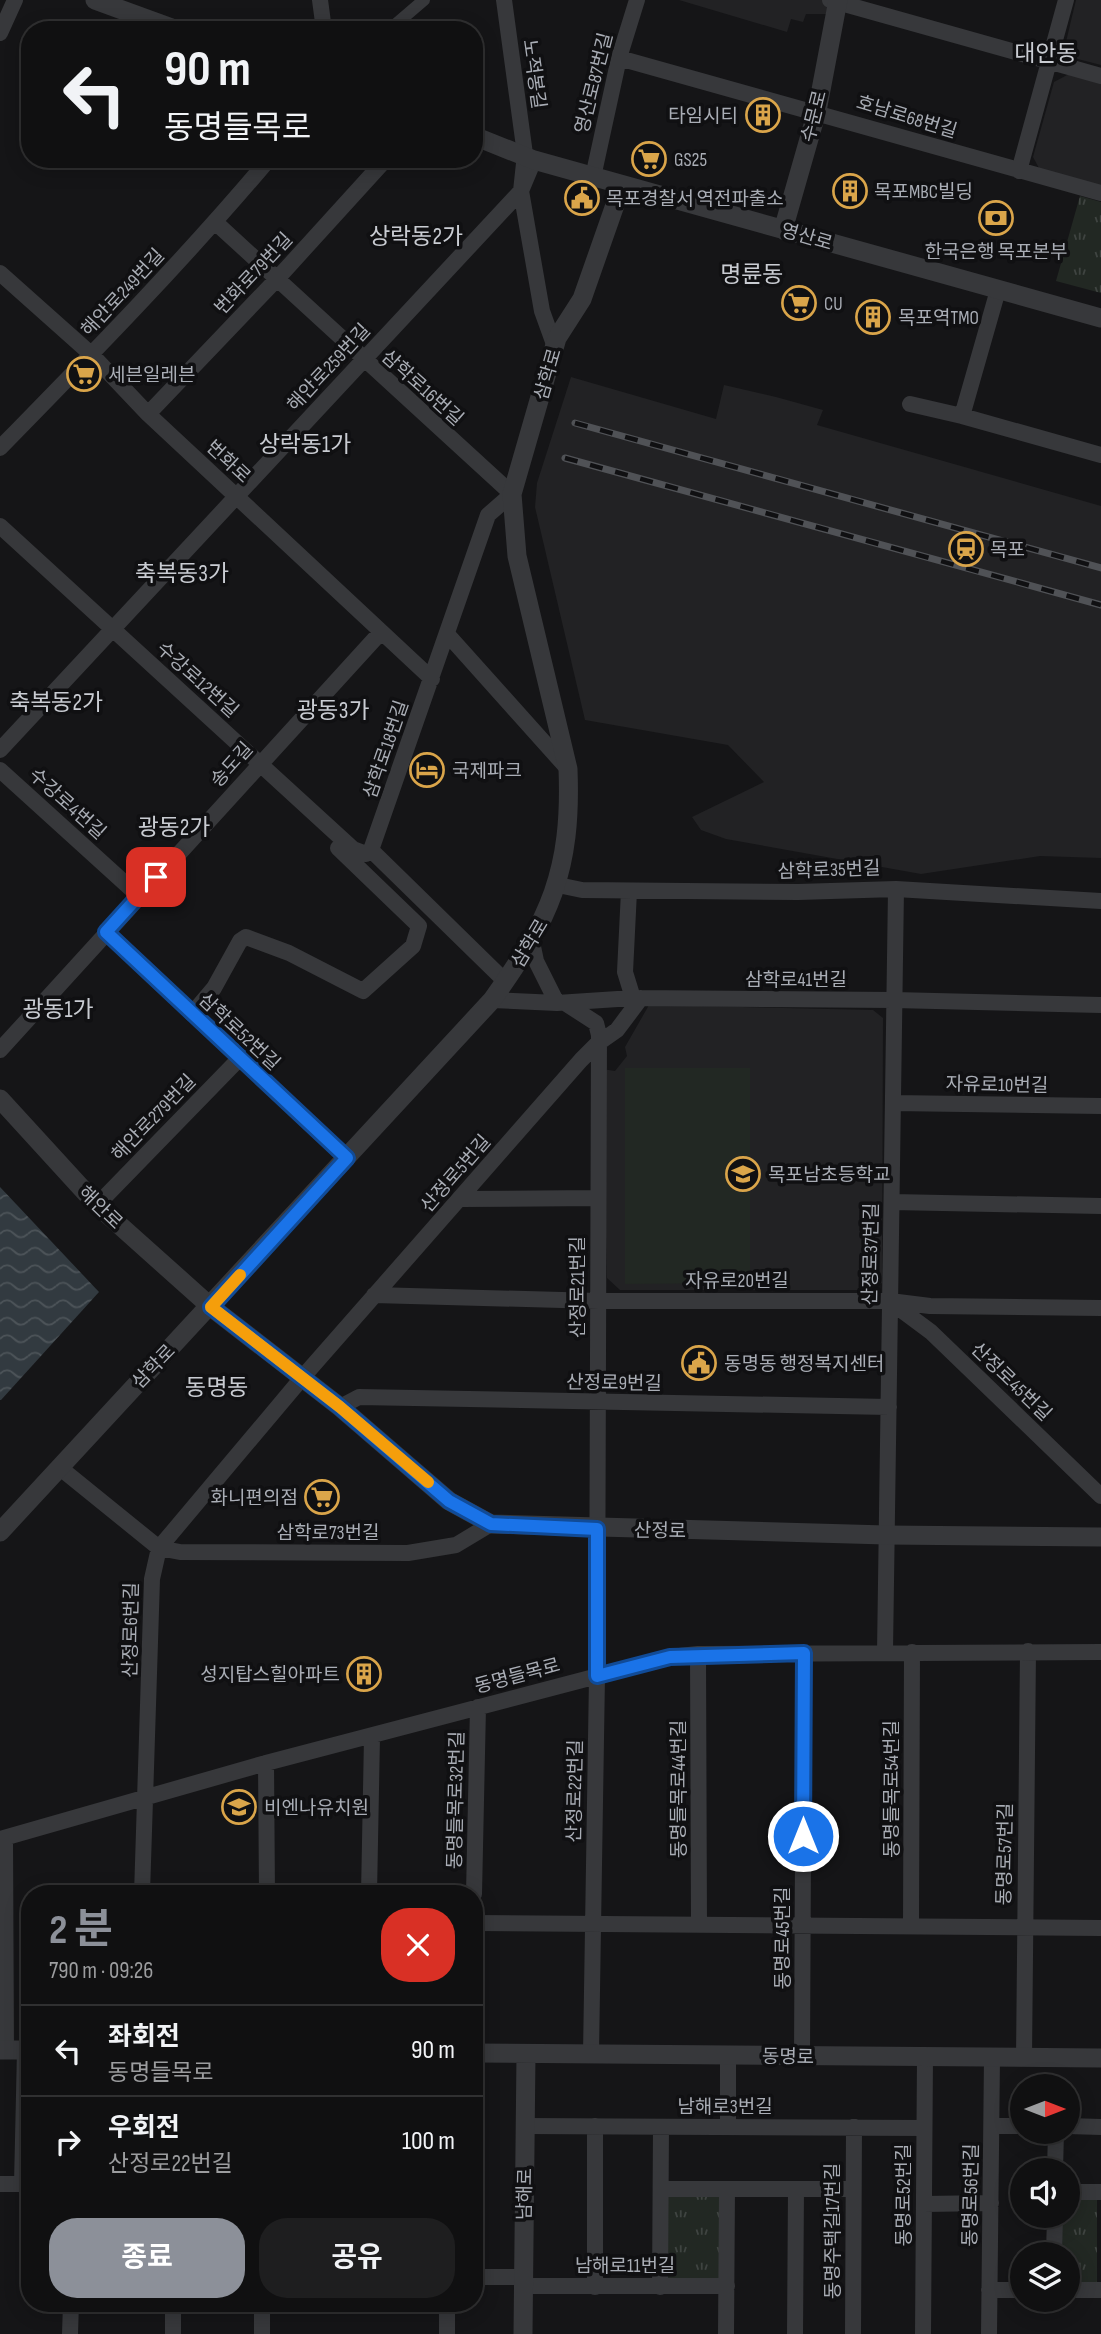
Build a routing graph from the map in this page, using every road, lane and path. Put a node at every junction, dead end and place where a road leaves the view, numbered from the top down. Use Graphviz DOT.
graph roads {
  1 [pos="15,0"];
  2 [pos="95,0"];
  3 [pos="320,0"];
  4 [pos="424,0"];
  5 [pos="504,0"];
  6 [pos="636,0"];
  7 [pos="1066,0"];
  8 [pos="835,1"];
  9 [pos="152,21"];
  10 [pos="323,21"];
  11 [pos="399,21"];
  12 [pos="0,33"];
  13 [pos="620,58"];
  14 [pos="1049,61"];
  15 [pos="1101,76"];
  16 [pos="817,111"];
  17 [pos="483,139"];
  18 [pos="529,157"];
  19 [pos="261,168"];
  20 [pos="378,168"];
  21 [pos="1019,171"];
  22 [pos="593,177"];
  23 [pos="622,185"];
  24 [pos="521,191"];
  25 [pos="1101,193"];
  26 [pos="215,222"];
  27 [pos="783,230"];
  28 [pos="0,273"];
  29 [pos="276,280"];
  30 [pos="998,290"];
  31 [pos="1101,318"];
  32 [pos="555,347"];
  33 [pos="92,355"];
  34 [pos="363,361"];
  35 [pos="910,404"];
  36 [pos="148,414"];
  37 [pos="962,416"];
  38 [pos="0,448"];
  39 [pos="1101,455"];
  40 [pos="512,494"];
  41 [pos="235,495"];
  42 [pos="0,526"];
  43 [pos="112,629"];
  44 [pos="381,632"];
  45 [pos="448,635"];
  46 [pos="432,678"];
  47 [pos="0,750"];
  48 [pos="260,764"];
  49 [pos="568,769"];
  50 [pos="0,770"];
  51 [pos="321,820"];
  52 [pos="371,850"];
  53 [pos="558,886"];
  54 [pos="897,889"];
  55 [pos="629,891"];
  56 [pos="139,896"];
  57 [pos="1101,901"];
  58 [pos="106,932"];
  59 [pos="532,942"];
  60 [pos="505,981"];
  61 [pos="637,998"];
  62 [pos="492,1000"];
  63 [pos="894,1000"];
  64 [pos="561,1003"];
  65 [pos="1101,1005"];
  66 [pos="192,1014"];
  67 [pos="597,1044"];
  68 [pos="0,1050"];
  69 [pos="239,1059"];
  70 [pos="0,1099"];
  71 [pos="893,1103"];
  72 [pos="1101,1106"];
  73 [pos="347,1158"];
  74 [pos="597,1198"];
  75 [pos="461,1199"];
  76 [pos="892,1202"];
  77 [pos="97,1205"];
  78 [pos="1101,1206"];
  79 [pos="374,1295"];
  80 [pos="598,1301"];
  81 [pos="890,1301"];
  82 [pos="211,1307"];
  83 [pos="1101,1308"];
  84 [pos="302,1378"];
  85 [pos="598,1404"];
  86 [pos="340,1407"];
  87 [pos="889,1407"];
  88 [pos="59,1467"];
  89 [pos="1101,1496"];
  90 [pos="491,1524"];
  91 [pos="597,1529"];
  92 [pos="0,1532"];
  93 [pos="886,1535"];
  94 [pos="1101,1537"];
  95 [pos="159,1548"];
  96 [pos="1028,1651"];
  97 [pos="885,1652"];
  98 [pos="912,1652"];
  99 [pos="1101,1652"];
  100 [pos="804,1653"];
  101 [pos="698,1654"];
  102 [pos="597,1676"];
  103 [pos="478,1707"];
  104 [pos="372,1737"];
  105 [pos="266,1763"];
  106 [pos="148,1797"];
  107 [pos="2,1838"];
  108 [pos="143,1885"];
  109 [pos="267,1885"];
  110 [pos="369,1885"];
  111 [pos="474,1885"];
  112 [pos="483,1923"];
  113 [pos="593,1924"];
  114 [pos="699,1925"];
  115 [pos="803,1926"];
  116 [pos="911,1926"];
  117 [pos="1024,1927"];
  118 [pos="1101,1928"];
  119 [pos="15,2050"];
  120 [pos="483,2053"];
  121 [pos="526,2054"];
  122 [pos="591,2054"];
  123 [pos="728,2055"];
  124 [pos="802,2056"];
  125 [pos="925,2057"];
  126 [pos="992,2057"];
  127 [pos="1024,2058"];
  128 [pos="1101,2058"];
  129 [pos="21,2123"];
  130 [pos="525,2126"];
  131 [pos="595,2126"];
  132 [pos="661,2126"];
  133 [pos="992,2126"];
  134 [pos="1010,2126"];
  135 [pos="1080,2126"];
  136 [pos="728,2127"];
  137 [pos="854,2127"];
  138 [pos="1101,2127"];
  139 [pos="924,2128"];
  140 [pos="0,2184"];
  141 [pos="21,2184"];
  142 [pos="661,2189"];
  143 [pos="727,2189"];
  144 [pos="796,2189"];
  145 [pos="853,2189"];
  146 [pos="1080,2192"];
  147 [pos="1101,2192"];
  148 [pos="991,2203"];
  149 [pos="924,2204"];
  150 [pos="483,2278"];
  151 [pos="523,2281"];
  152 [pos="727,2286"];
  153 [pos="595,2287"];
  154 [pos="660,2287"];
  155 [pos="989,2290"];
  156 [pos="1010,2290"];
  157 [pos="1080,2290"];
  158 [pos="1101,2290"];
  159 [pos="71,2312"];
  160 [pos="173,2312"];
  161 [pos="262,2312"];
  162 [pos="447,2312"];
  163 [pos="70,2334"];
  164 [pos="173,2334"];
  165 [pos="262,2334"];
  166 [pos="447,2334"];
  167 [pos="523,2334"];
  168 [pos="726,2334"];
  169 [pos="795,2334"];
  170 [pos="853,2334"];
  171 [pos="923,2334"];
  172 [pos="989,2334"];
  1 -- 12 [label="street"];
  2 -- 9 [label="street"];
  3 -- 10 [label="street"];
  4 -- 11 [label="street"];
  5 -- 18 [label="street, 노적봉길"];
  6 -- 13 [label="street, 영산로87번길"];
  7 -- 14 [label="street"];
  8 -- 14 [label="street"];
  8 -- 16 [label="street, 수문로"];
  13 -- 16 [label="street, 호남로68번길"];
  13 -- 22 [label="street, 영산로87번길"];
  14 -- 15 [label="street"];
  14 -- 21 [label="street"];
  16 -- 21 [label="street, 호남로68번길"];
  16 -- 27 [label="street, 수문로"];
  17 -- 18 [label="street, 영산로"];
  18 -- 22 [label="street, 영산로"];
  18 -- 24 [label="street, 노적봉길"];
  19 -- 26 [label="street, 해안로249번길"];
  20 -- 29 [label="street, 번화로79번길"];
  21 -- 25 [label="street, 호남로68번길"];
  22 -- 23 [label="street, 영산로"];
  23 -- 27 [label="street, 영산로"];
  23 -- 32 [label="street, 삼학로"];
  24 -- 32 [label="street, 노적봉길"];
  24 -- 34 [label="street, 해안로259번길"];
  26 -- 29 [label="street, 삼학로16번길"];
  26 -- 33 [label="street, 해안로249번길"];
  27 -- 30 [label="street, 영산로"];
  28 -- 33 [label="street, 번화로"];
  29 -- 34 [label="street, 삼학로16번길"];
  29 -- 36 [label="street, 번화로79번길"];
  30 -- 31 [label="street, 영산로"];
  30 -- 37 [label="street"];
  32 -- 40 [label="street, 삼학로"];
  33 -- 36 [label="street, 번화로"];
  33 -- 38 [label="street, 해안로249번길"];
  34 -- 40 [label="street, 삼학로16번길"];
  34 -- 41 [label="street, 해안로259번길"];
  35 -- 37 [label="street"];
  36 -- 41 [label="street, 번화로"];
  37 -- 39 [label="street"];
  40 -- 45 [label="street, 삼학로18번길"];
  40 -- 49 [label="street, 삼학로"];
  41 -- 43 [label="street, 해안로259번길"];
  41 -- 44 [label="street, 번화로"];
  42 -- 43 [label="street, 수강로12번길"];
  43 -- 47 [label="street, 해안로259번길"];
  43 -- 48 [label="street, 수강로12번길"];
  44 -- 46 [label="street, 번화로"];
  44 -- 48 [label="street, 송도길"];
  45 -- 46 [label="street, 삼학로18번길"];
  45 -- 49 [label="street"];
  46 -- 52 [label="street, 삼학로18번길"];
  48 -- 51 [label="street, 수강로12번길"];
  48 -- 56 [label="street, 송도길"];
  49 -- 53 [label="street, 삼학로"];
  50 -- 56 [label="street, 수강로4번길"];
  51 -- 52 [label="street, 수강로12번길"];
  51 -- 66 [label="street"];
  52 -- 60 [label="street"];
  53 -- 55 [label="street, 삼학로35번길"];
  53 -- 59 [label="street, 삼학로"];
  54 -- 55 [label="street, 삼학로35번길"];
  54 -- 57 [label="street, 삼학로35번길"];
  54 -- 63 [label="street, 산정로37번길"];
  55 -- 61 [label="street"];
  56 -- 58 [label="street, 송도길"];
  58 -- 66 [label="street, 삼학로52번길"];
  58 -- 68 [label="street, 송도길"];
  59 -- 60 [label="street, 삼학로"];
  59 -- 64 [label="street"];
  60 -- 62 [label="street, 삼학로"];
  61 -- 63 [label="street, 삼학로41번길"];
  61 -- 64 [label="street, 삼학로41번길"];
  61 -- 67 [label="street, 산정로5번길"];
  62 -- 64 [label="street, 삼학로41번길"];
  62 -- 73 [label="street, 삼학로"];
  63 -- 65 [label="street, 삼학로41번길"];
  63 -- 71 [label="street, 산정로37번길"];
  64 -- 67 [label="street"];
  66 -- 69 [label="street, 삼학로52번길"];
  67 -- 74 [label="street, 산정로21번길"];
  67 -- 75 [label="street, 산정로5번길"];
  69 -- 73 [label="street, 삼학로52번길"];
  69 -- 77 [label="street, 해안로279번길"];
  70 -- 77 [label="street, 해안로"];
  71 -- 72 [label="street, 자유로10번길"];
  71 -- 76 [label="street, 산정로37번길"];
  73 -- 82 [label="street, 삼학로"];
  74 -- 75 [label="street"];
  74 -- 80 [label="street, 산정로21번길"];
  75 -- 79 [label="street, 산정로5번길"];
  76 -- 78 [label="street"];
  76 -- 81 [label="street, 산정로37번길"];
  77 -- 82 [label="street, 해안로"];
  79 -- 80 [label="street, 자유로20번길"];
  79 -- 84 [label="street, 산정로5번길"];
  80 -- 81 [label="street, 자유로20번길"];
  80 -- 85 [label="street, 산정로21번길"];
  81 -- 83 [label="street, 자유로20번길"];
  81 -- 87 [label="street, 산정로37번길"];
  81 -- 89 [label="street, 산정로45번길"];
  82 -- 84 [label="street, 산정로"];
  82 -- 88 [label="street, 삼학로"];
  84 -- 86 [label="street, 산정로"];
  84 -- 95 [label="street, 산정로6번길"];
  85 -- 86 [label="street, 산정로9번길"];
  85 -- 87 [label="street, 산정로9번길"];
  85 -- 91 [label="street, 산정로21번길"];
  86 -- 90 [label="street, 산정로"];
  87 -- 93 [label="street, 산정로37번길"];
  88 -- 92 [label="street, 삼학로"];
  88 -- 95 [label="street"];
  90 -- 91 [label="street, 산정로"];
  90 -- 95 [label="street, 삼학로73번길"];
  91 -- 93 [label="street, 산정로"];
  91 -- 102 [label="street, 산정로22번길"];
  93 -- 94 [label="street, 산정로"];
  93 -- 97 [label="street, 산정로37번길"];
  95 -- 106 [label="street, 산정로6번길"];
  96 -- 98 [label="street, 동명들목로"];
  96 -- 99 [label="street, 동명들목로"];
  96 -- 117 [label="street, 동명로57번길"];
  97 -- 98 [label="street, 동명들목로"];
  97 -- 100 [label="street, 동명들목로"];
  98 -- 116 [label="street, 동명들목로54번길"];
  100 -- 101 [label="street, 동명들목로"];
  100 -- 115 [label="street, 동명로45번길"];
  101 -- 102 [label="street, 동명들목로"];
  101 -- 114 [label="street, 동명들목로44번길"];
  102 -- 103 [label="street, 동명들목로"];
  102 -- 113 [label="street, 산정로22번길"];
  103 -- 104 [label="street, 동명들목로"];
  103 -- 111 [label="street, 동명들목로32번길"];
  104 -- 105 [label="street, 동명들목로"];
  104 -- 110 [label="street"];
  105 -- 106 [label="street, 동명들목로"];
  105 -- 109 [label="street"];
  106 -- 107 [label="street, 동명들목로"];
  106 -- 108 [label="street, 산정로6번길"];
  107 -- 119 [label="street"];
  112 -- 113 [label="street"];
  113 -- 114 [label="street"];
  113 -- 122 [label="street, 산정로22번길"];
  114 -- 115 [label="street"];
  115 -- 116 [label="street"];
  115 -- 124 [label="street, 동명로45번길"];
  116 -- 117 [label="street"];
  117 -- 118 [label="street"];
  117 -- 127 [label="street, 동명로57번길"];
  119 -- 129 [label="street"];
  120 -- 121 [label="street, 동명로"];
  121 -- 122 [label="street, 동명로"];
  121 -- 130 [label="street, 남해로"];
  122 -- 123 [label="street, 동명로"];
  123 -- 124 [label="street, 동명로"];
  123 -- 136 [label="street"];
  124 -- 125 [label="street, 동명로"];
  125 -- 126 [label="street, 동명로"];
  125 -- 139 [label="street, 동명로52번길"];
  126 -- 127 [label="street, 동명로"];
  126 -- 133 [label="street, 동명로56번길"];
  127 -- 128 [label="street, 동명로"];
  130 -- 131 [label="street, 남해로3번길"];
  130 -- 151 [label="street, 남해로"];
  131 -- 132 [label="street, 남해로3번길"];
  131 -- 153 [label="street"];
  132 -- 136 [label="street, 남해로3번길"];
  132 -- 142 [label="street"];
  133 -- 134 [label="street"];
  133 -- 148 [label="street, 동명로56번길"];
  135 -- 138 [label="street"];
  136 -- 137 [label="street, 남해로3번길"];
  137 -- 139 [label="street, 남해로3번길"];
  137 -- 145 [label="street, 동명주택길17번길"];
  139 -- 149 [label="street, 동명로52번길"];
  140 -- 141 [label="street"];
  142 -- 143 [label="street"];
  142 -- 154 [label="street"];
  143 -- 144 [label="street"];
  143 -- 152 [label="street"];
  144 -- 145 [label="street"];
  144 -- 169 [label="street"];
  145 -- 170 [label="street, 동명주택길17번길"];
  146 -- 147 [label="street"];
  148 -- 149 [label="street"];
  148 -- 155 [label="street, 동명로56번길"];
  149 -- 171 [label="street, 동명로52번길"];
  150 -- 151 [label="street, 남해로11번길"];
  151 -- 153 [label="street, 남해로11번길"];
  151 -- 167 [label="street, 남해로"];
  152 -- 154 [label="street, 남해로11번길"];
  152 -- 168 [label="street"];
  153 -- 154 [label="street, 남해로11번길"];
  155 -- 156 [label="street"];
  155 -- 172 [label="street, 동명로56번길"];
  157 -- 158 [label="street"];
  159 -- 163 [label="street"];
  160 -- 164 [label="street"];
  161 -- 165 [label="street"];
  162 -- 166 [label="street"];
}
